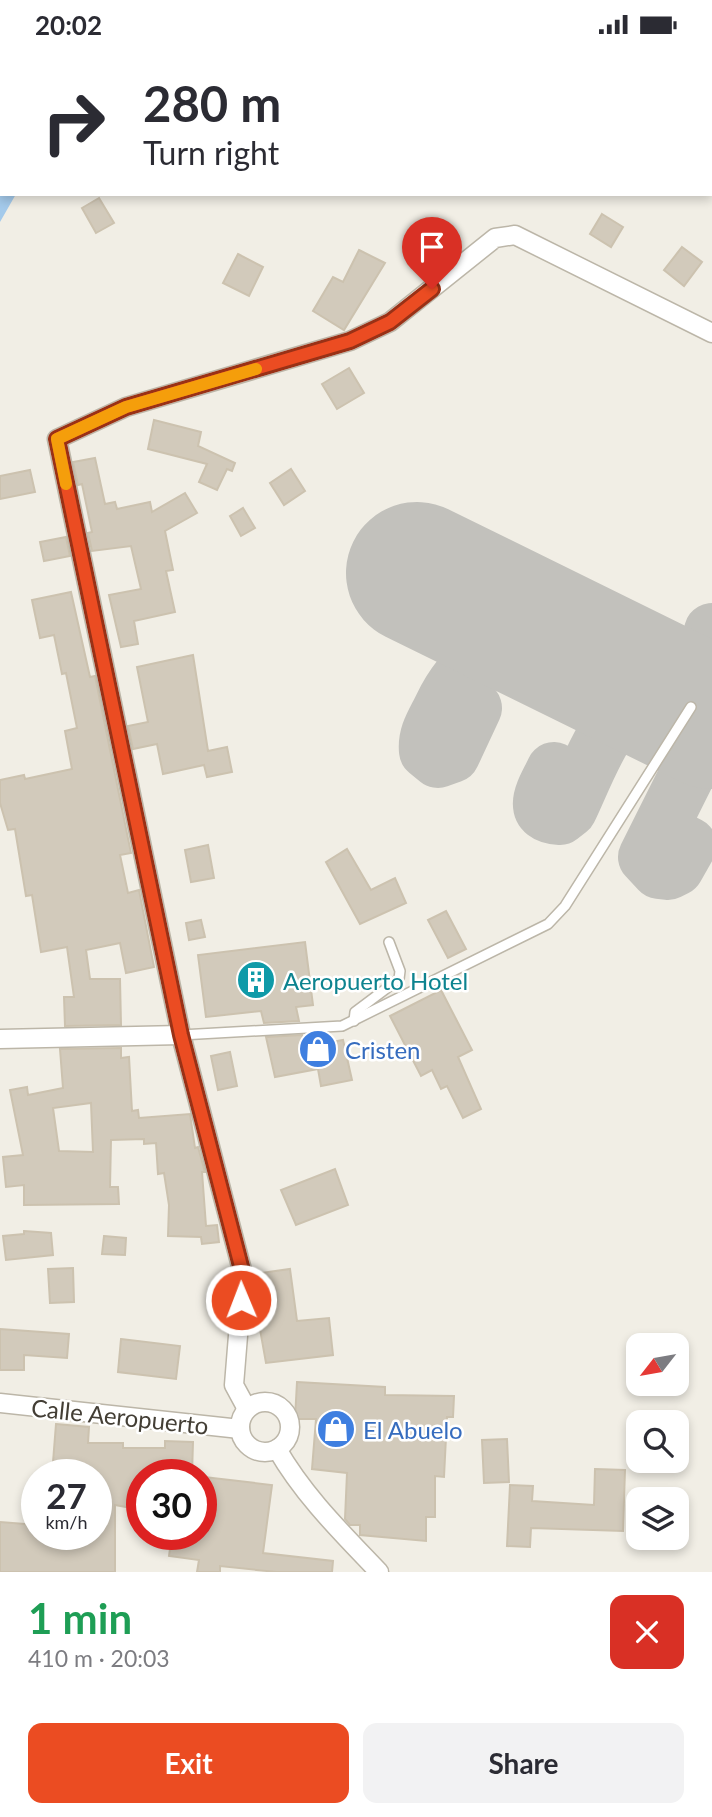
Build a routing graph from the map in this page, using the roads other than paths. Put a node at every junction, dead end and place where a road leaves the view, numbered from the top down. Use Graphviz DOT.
graph roads {
  1 [pos="712,333"];
  2 [pos="691,707"];
  3 [pos="389,942"];
  4 [pos="354,1021"];
  5 [pos="181,1035"];
  6 [pos="0,1039"];
  7 [pos="0,1403"];
  8 [pos="247,1409"];
  9 [pos="240,1429"];
  10 [pos="277,1449"];
  11 [pos="379,1572"];
  1 -- 5 [label="street"];
  2 -- 4 [label="lane"];
  3 -- 4 [label="lane"];
  4 -- 5 [label="lane"];
  5 -- 6 [label="street"];
  5 -- 8 [label="street"];
  7 -- 9 [label="street, Calle Aeropuerto"];
  8 -- 9 [label="street"];
  8 -- 10 [label="street"];
  9 -- 10 [label="street"];
  10 -- 11 [label="street"];
}
